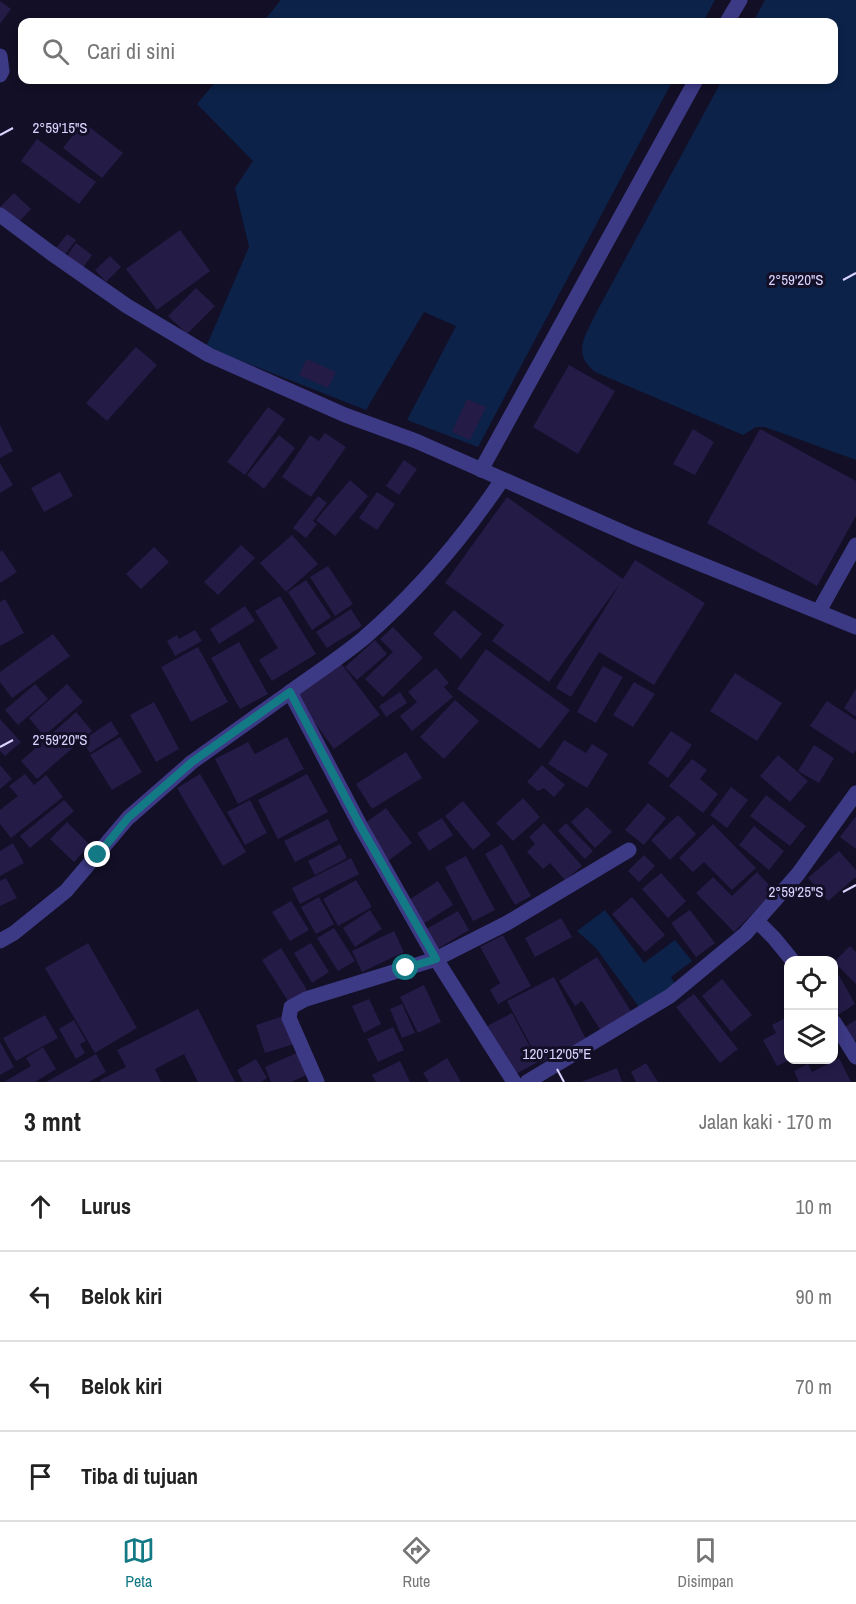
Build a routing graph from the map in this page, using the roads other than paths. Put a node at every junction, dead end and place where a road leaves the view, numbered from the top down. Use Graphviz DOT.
graph roads {
  1 [pos="740,0"];
  2 [pos="729,18"];
  3 [pos="0,56"];
  4 [pos="0,75"];
  5 [pos="694,84"];
  6 [pos="0,215"];
  7 [pos="481,470"];
  8 [pos="502,480"];
  9 [pos="856,545"];
  10 [pos="819,611"];
  11 [pos="856,627"];
  12 [pos="290,692"];
  13 [pos="856,793"];
  14 [pos="629,850"];
  15 [pos="756,921"];
  16 [pos="0,941"];
  17 [pos="789,956"];
  18 [pos="436,959"];
  19 [pos="838,1028"];
  20 [pos="856,1057"];
  21 [pos="317,1082"];
  22 [pos="514,1082"];
  23 [pos="527,1082"];
  1 -- 2 [label="street"];
  3 -- 4 [label="street"];
  5 -- 7 [label="street"];
  6 -- 7 [label="street"];
  7 -- 8 [label="street"];
  8 -- 10 [label="street"];
  8 -- 12 [label="street"];
  9 -- 10 [label="street"];
  10 -- 11 [label="street"];
  12 -- 16 [label="street"];
  12 -- 18 [label="street"];
  13 -- 15 [label="street"];
  14 -- 18 [label="street"];
  15 -- 17 [label="street"];
  15 -- 23 [label="street"];
  18 -- 21 [label="street"];
  18 -- 22 [label="street"];
  19 -- 20 [label="street"];
}
